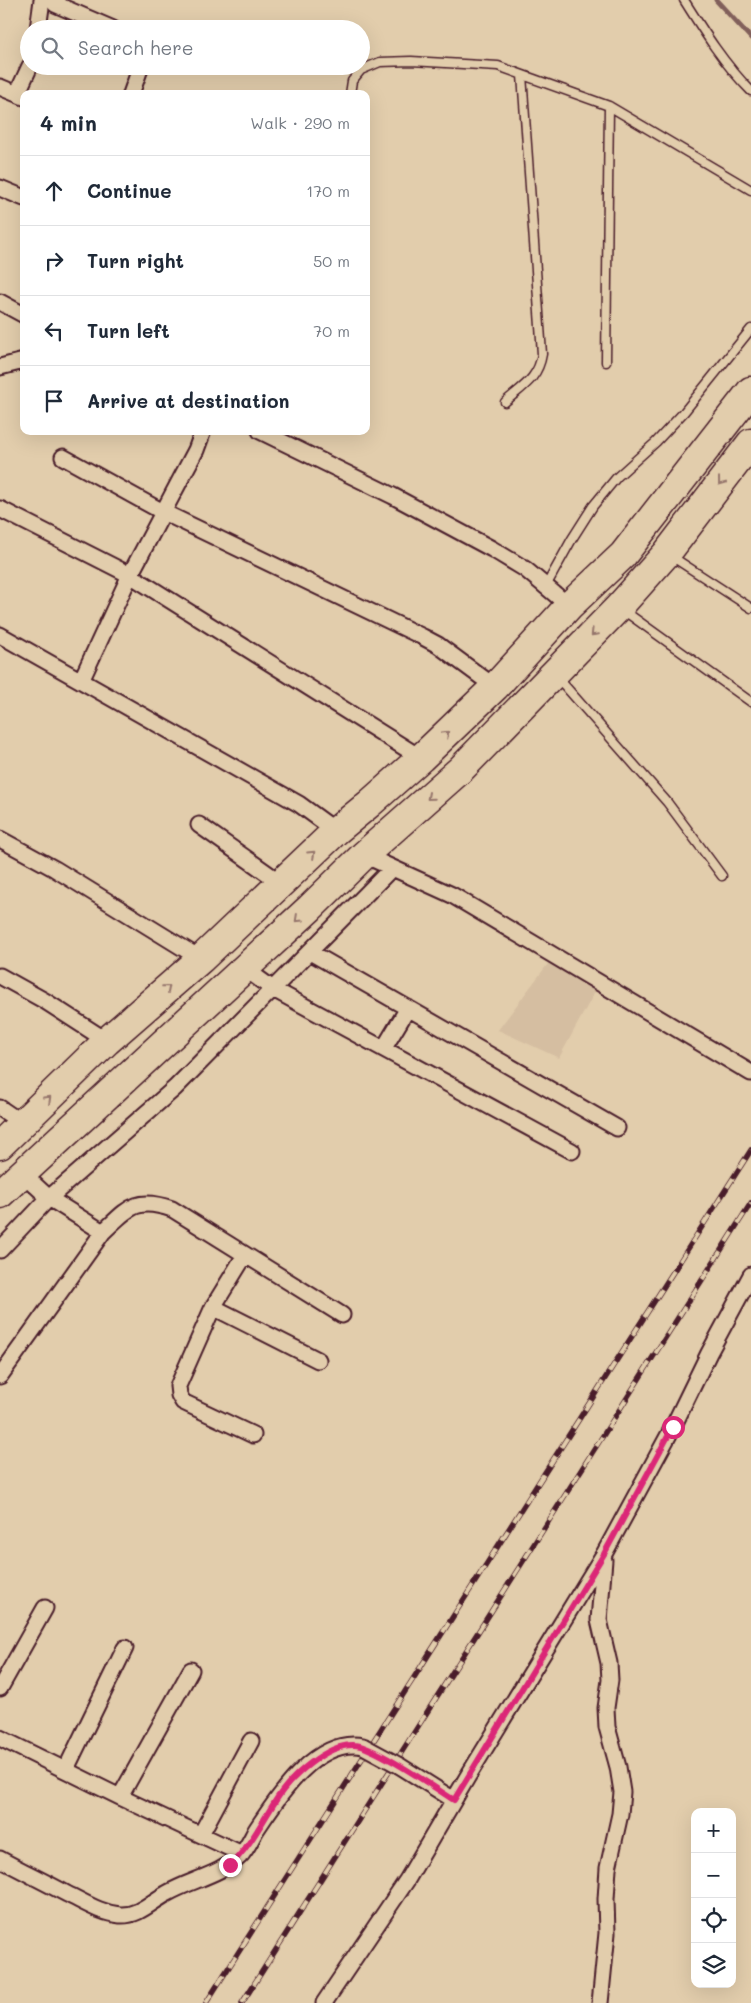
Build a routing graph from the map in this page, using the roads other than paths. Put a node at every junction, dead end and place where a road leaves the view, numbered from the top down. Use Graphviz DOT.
graph roads {
  1 [pos="684,0"];
  2 [pos="49,1"];
  3 [pos="42,20"];
  4 [pos="92,20"];
  5 [pos="370,66"];
  6 [pos="27,75"];
  7 [pos="137,75"];
  8 [pos="357,75"];
  9 [pos="522,75"];
  10 [pos="0,87"];
  11 [pos="22,90"];
  12 [pos="132,90"];
  13 [pos="351,90"];
  14 [pos="751,91"];
  15 [pos="20,95"];
  16 [pos="609,106"];
  17 [pos="0,188"];
  18 [pos="751,190"];
  19 [pos="20,196"];
  20 [pos="0,302"];
  21 [pos="20,313"];
  22 [pos="751,329"];
  23 [pos="20,362"];
  24 [pos="606,362"];
  25 [pos="0,367"];
  26 [pos="751,391"];
  27 [pos="504,402"];
  28 [pos="202,435"];
  29 [pos="268,435"];
  30 [pos="751,443"];
  31 [pos="63,457"];
  32 [pos="0,509"];
  33 [pos="164,512"];
  34 [pos="667,553"];
  35 [pos="130,575"];
  36 [pos="546,586"];
  37 [pos="569,606"];
  38 [pos="619,607"];
  39 [pos="751,608"];
  40 [pos="0,635"];
  41 [pos="555,674"];
  42 [pos="81,681"];
  43 [pos="495,686"];
  44 [pos="751,702"];
  45 [pos="421,758"];
  46 [pos="199,825"];
  47 [pos="336,831"];
  48 [pos="0,839"];
  49 [pos="364,855"];
  50 [pos="392,868"];
  51 [pos="722,876"];
  52 [pos="281,883"];
  53 [pos="310,952"];
  54 [pos="201,959"];
  55 [pos="244,968"];
  56 [pos="0,976"];
  57 [pos="273,990"];
  58 [pos="408,1008"];
  59 [pos="107,1041"];
  60 [pos="384,1048"];
  61 [pos="751,1073"];
  62 [pos="0,1108"];
  63 [pos="22,1123"];
  64 [pos="617,1128"];
  65 [pos="0,1145"];
  66 [pos="572,1151"];
  67 [pos="22,1173"];
  68 [pos="0,1194"];
  69 [pos="49,1198"];
  70 [pos="102,1232"];
  71 [pos="0,1250"];
  72 [pos="246,1255"];
  73 [pos="751,1275"];
  74 [pos="212,1307"];
  75 [pos="342,1315"];
  76 [pos="318,1360"];
  77 [pos="0,1376"];
  78 [pos="253,1435"];
  79 [pos="604,1554"];
  80 [pos="45,1608"];
  81 [pos="125,1648"];
  82 [pos="191,1670"];
  83 [pos="0,1688"];
  84 [pos="0,1738"];
  85 [pos="251,1741"];
  86 [pos="66,1769"];
  87 [pos="120,1797"];
  88 [pos="454,1800"];
  89 [pos="201,1834"];
  90 [pos="242,1854"];
  91 [pos="0,1859"];
  92 [pos="324,2003"];
  93 [pos="600,2003"];
  1 -- 14 [label="lane"];
  2 -- 3 [label="street"];
  2 -- 4 [label="street"];
  5 -- 9 [label="lane"];
  6 -- 11 [label="street"];
  7 -- 12 [label="street"];
  8 -- 13 [label="lane"];
  9 -- 16 [label="lane"];
  9 -- 27 [label="lane"];
  10 -- 15 [label="street"];
  16 -- 18 [label="lane"];
  16 -- 24 [label="lane"];
  17 -- 19 [label="street"];
  20 -- 21 [label="street"];
  22 -- 36 [label="lane"];
  23 -- 25 [label="street"];
  26 -- 37 [label="highway"];
  28 -- 33 [label="street"];
  29 -- 36 [label="street"];
  30 -- 34 [label="highway, one-way"];
  31 -- 33 [label="street"];
  32 -- 35 [label="street"];
  33 -- 35 [label="street"];
  33 -- 43 [label="street"];
  34 -- 38 [label="highway"];
  34 -- 39 [label="lane"];
  35 -- 42 [label="street"];
  35 -- 45 [label="street"];
  36 -- 37 [label="street"];
  37 -- 43 [label="highway"];
  38 -- 41 [label="highway, one-way"];
  38 -- 44 [label="lane"];
  40 -- 42 [label="street"];
  41 -- 49 [label="highway, one-way"];
  41 -- 51 [label="lane"];
  42 -- 47 [label="street"];
  45 -- 43 [label="highway, one-way"];
  45 -- 47 [label="highway"];
  46 -- 52 [label="street"];
  52 -- 47 [label="highway, one-way"];
  48 -- 54 [label="street"];
  49 -- 50 [label="street"];
  49 -- 55 [label="highway, one-way"];
  50 -- 53 [label="street"];
  50 -- 61 [label="street"];
  52 -- 54 [label="highway"];
  53 -- 57 [label="street"];
  53 -- 58 [label="street"];
  59 -- 54 [label="highway, one-way"];
  55 -- 57 [label="street"];
  55 -- 67 [label="highway"];
  56 -- 59 [label="street"];
  57 -- 60 [label="street"];
  57 -- 69 [label="street"];
  58 -- 60 [label="street"];
  58 -- 64 [label="street"];
  63 -- 59 [label="highway, one-way"];
  60 -- 66 [label="street"];
  62 -- 63 [label="street"];
  63 -- 65 [label="highway"];
  67 -- 68 [label="highway"];
  67 -- 69 [label="street"];
  69 -- 70 [label="street"];
  69 -- 71 [label="street"];
  70 -- 72 [label="street"];
  70 -- 77 [label="street"];
  72 -- 74 [label="street"];
  72 -- 75 [label="street"];
  73 -- 79 [label="street"];
  74 -- 76 [label="street"];
  74 -- 78 [label="street"];
  79 -- 88 [label="street"];
  79 -- 93 [label="street"];
  80 -- 83 [label="street"];
  81 -- 86 [label="street"];
  82 -- 87 [label="street"];
  84 -- 86 [label="street"];
  85 -- 89 [label="street"];
  86 -- 87 [label="street"];
  87 -- 89 [label="street"];
  88 -- 90 [label="street, bridge"];
  88 -- 92 [label="street"];
  89 -- 90 [label="street"];
  90 -- 91 [label="street"];
}
